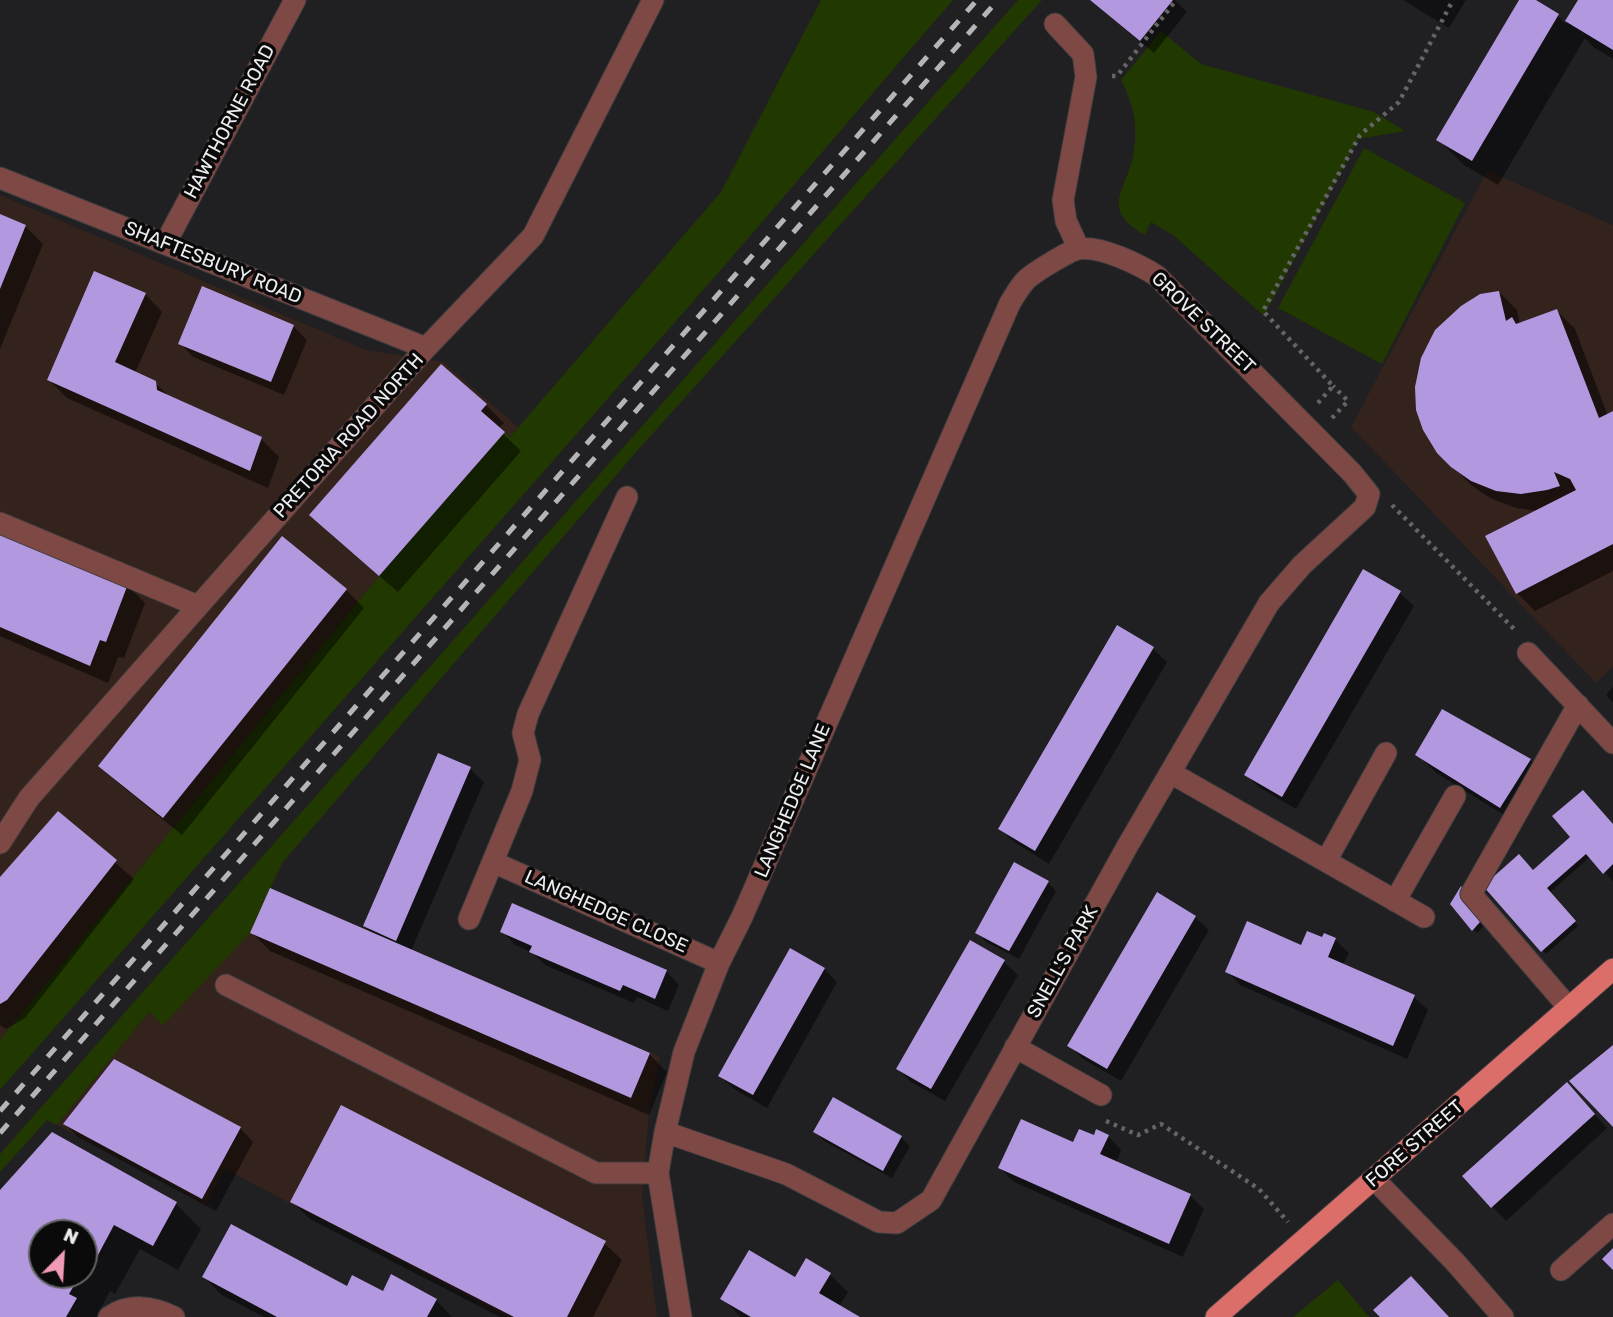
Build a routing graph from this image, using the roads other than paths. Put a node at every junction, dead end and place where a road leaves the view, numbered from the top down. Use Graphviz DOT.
graph roads {
  1 [pos="295,0"];
  2 [pos="653,0"];
  3 [pos="1055,24"];
  4 [pos="0,178"];
  5 [pos="165,244"];
  6 [pos="1079,249"];
  7 [pos="426,348"];
  8 [pos="1369,494"];
  9 [pos="627,497"];
  10 [pos="0,523"];
  11 [pos="198,606"];
  12 [pos="1528,653"];
  13 [pos="1578,705"];
  14 [pos="1613,743"];
  15 [pos="1386,754"];
  16 [pos="1171,773"];
  17 [pos="1455,796"];
  18 [pos="0,842"];
  19 [pos="1326,861"];
  20 [pos="493,862"];
  21 [pos="1395,901"];
  22 [pos="1424,917"];
  23 [pos="469,919"];
  24 [pos="719,963"];
  25 [pos="1613,968"];
  26 [pos="226,985"];
  27 [pos="1569,1008"];
  28 [pos="1015,1047"];
  29 [pos="1101,1095"];
  30 [pos="665,1132"];
  31 [pos="658,1174"];
  32 [pos="1375,1180"];
  33 [pos="1613,1224"];
  34 [pos="1561,1270"];
  35 [pos="109,1317"];
  36 [pos="174,1317"];
  37 [pos="681,1317"];
  38 [pos="1216,1317"];
  39 [pos="1503,1317"];
  1 -- 5 [label="street, HAWTHORNE ROAD"];
  2 -- 7 [label="street, PRETORIA ROAD NORTH"];
  3 -- 6 [label="street"];
  4 -- 5 [label="street, SHAFTESBURY ROAD"];
  5 -- 7 [label="street, SHAFTESBURY ROAD"];
  6 -- 8 [label="street, GROVE STREET"];
  6 -- 24 [label="street, LANGHEDGE LANE"];
  7 -- 11 [label="street, PRETORIA ROAD NORTH"];
  8 -- 16 [label="street, SNELL'S PARK"];
  9 -- 20 [label="street"];
  10 -- 11 [label="street"];
  11 -- 18 [label="street, PRETORIA ROAD NORTH"];
  12 -- 13 [label="street"];
  13 -- 14 [label="street"];
  13 -- 27 [label="street"];
  15 -- 19 [label="street"];
  16 -- 19 [label="street"];
  16 -- 28 [label="street, SNELL'S PARK"];
  17 -- 21 [label="street"];
  19 -- 21 [label="street"];
  20 -- 23 [label="street"];
  20 -- 24 [label="street, LANGHEDGE CLOSE"];
  21 -- 22 [label="street"];
  24 -- 30 [label="street, LANGHEDGE LANE"];
  25 -- 27 [label="main road, FORE STREET"];
  26 -- 31 [label="street"];
  27 -- 32 [label="main road, FORE STREET"];
  28 -- 29 [label="street"];
  28 -- 30 [label="street, SNELL'S PARK"];
  30 -- 31 [label="street, LANGHEDGE LANE"];
  31 -- 37 [label="street, LANGHEDGE LANE"];
  32 -- 38 [label="main road, FORE STREET"];
  32 -- 39 [label="street"];
  33 -- 34 [label="street"];
  35 -- 36 [label="street"];
}
